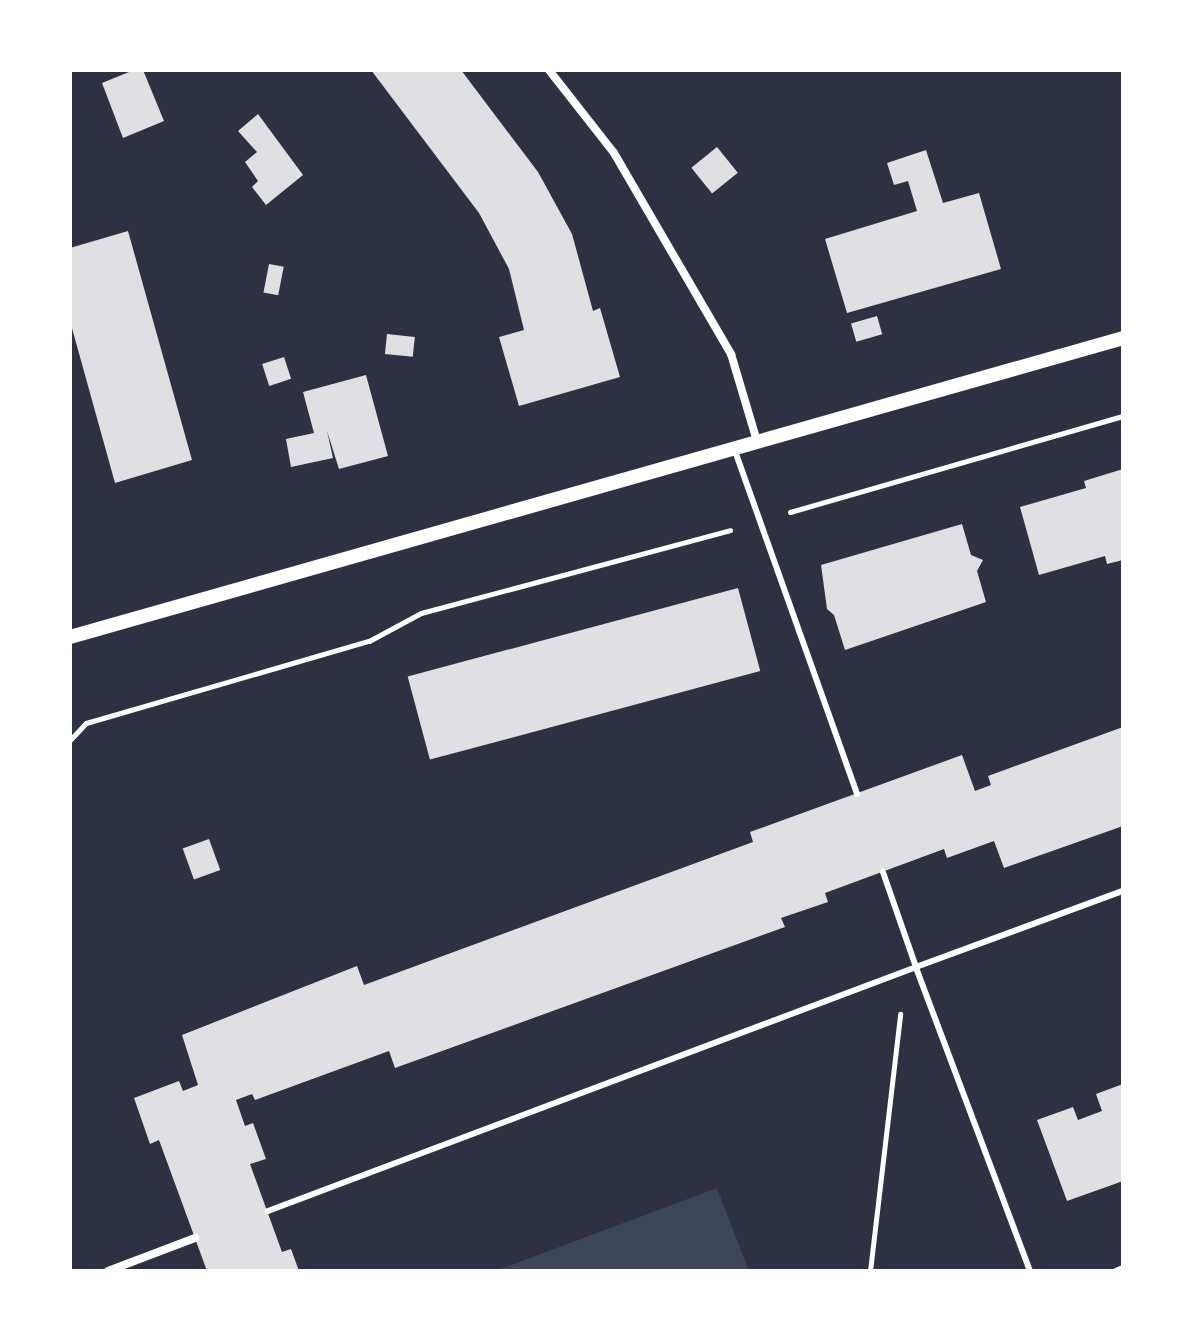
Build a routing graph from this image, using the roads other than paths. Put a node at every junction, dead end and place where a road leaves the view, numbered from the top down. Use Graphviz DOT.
graph roads {
  1 [pos="549,70"];
  2 [pos="1123,338"];
  3 [pos="757,441"];
  4 [pos="734,447"];
  5 [pos="70,637"];
  6 [pos="857,794"];
  7 [pos="883,872"];
  8 [pos="1123,891"];
  9 [pos="916,967"];
  10 [pos="268,1211"];
  11 [pos="195,1238"];
  12 [pos="1123,1268"];
  13 [pos="108,1271"];
  14 [pos="1030,1271"];
  15 [pos="1116,1271"];
  1 -- 3 [label="street"];
  2 -- 3 [label="street"];
  3 -- 4 [label="street"];
  4 -- 5 [label="street"];
  4 -- 6 [label="lane"];
  7 -- 9 [label="lane"];
  8 -- 9 [label="lane"];
  9 -- 10 [label="lane"];
  9 -- 14 [label="lane"];
  11 -- 13 [label="street"];
  12 -- 15 [label="lane"];
}
